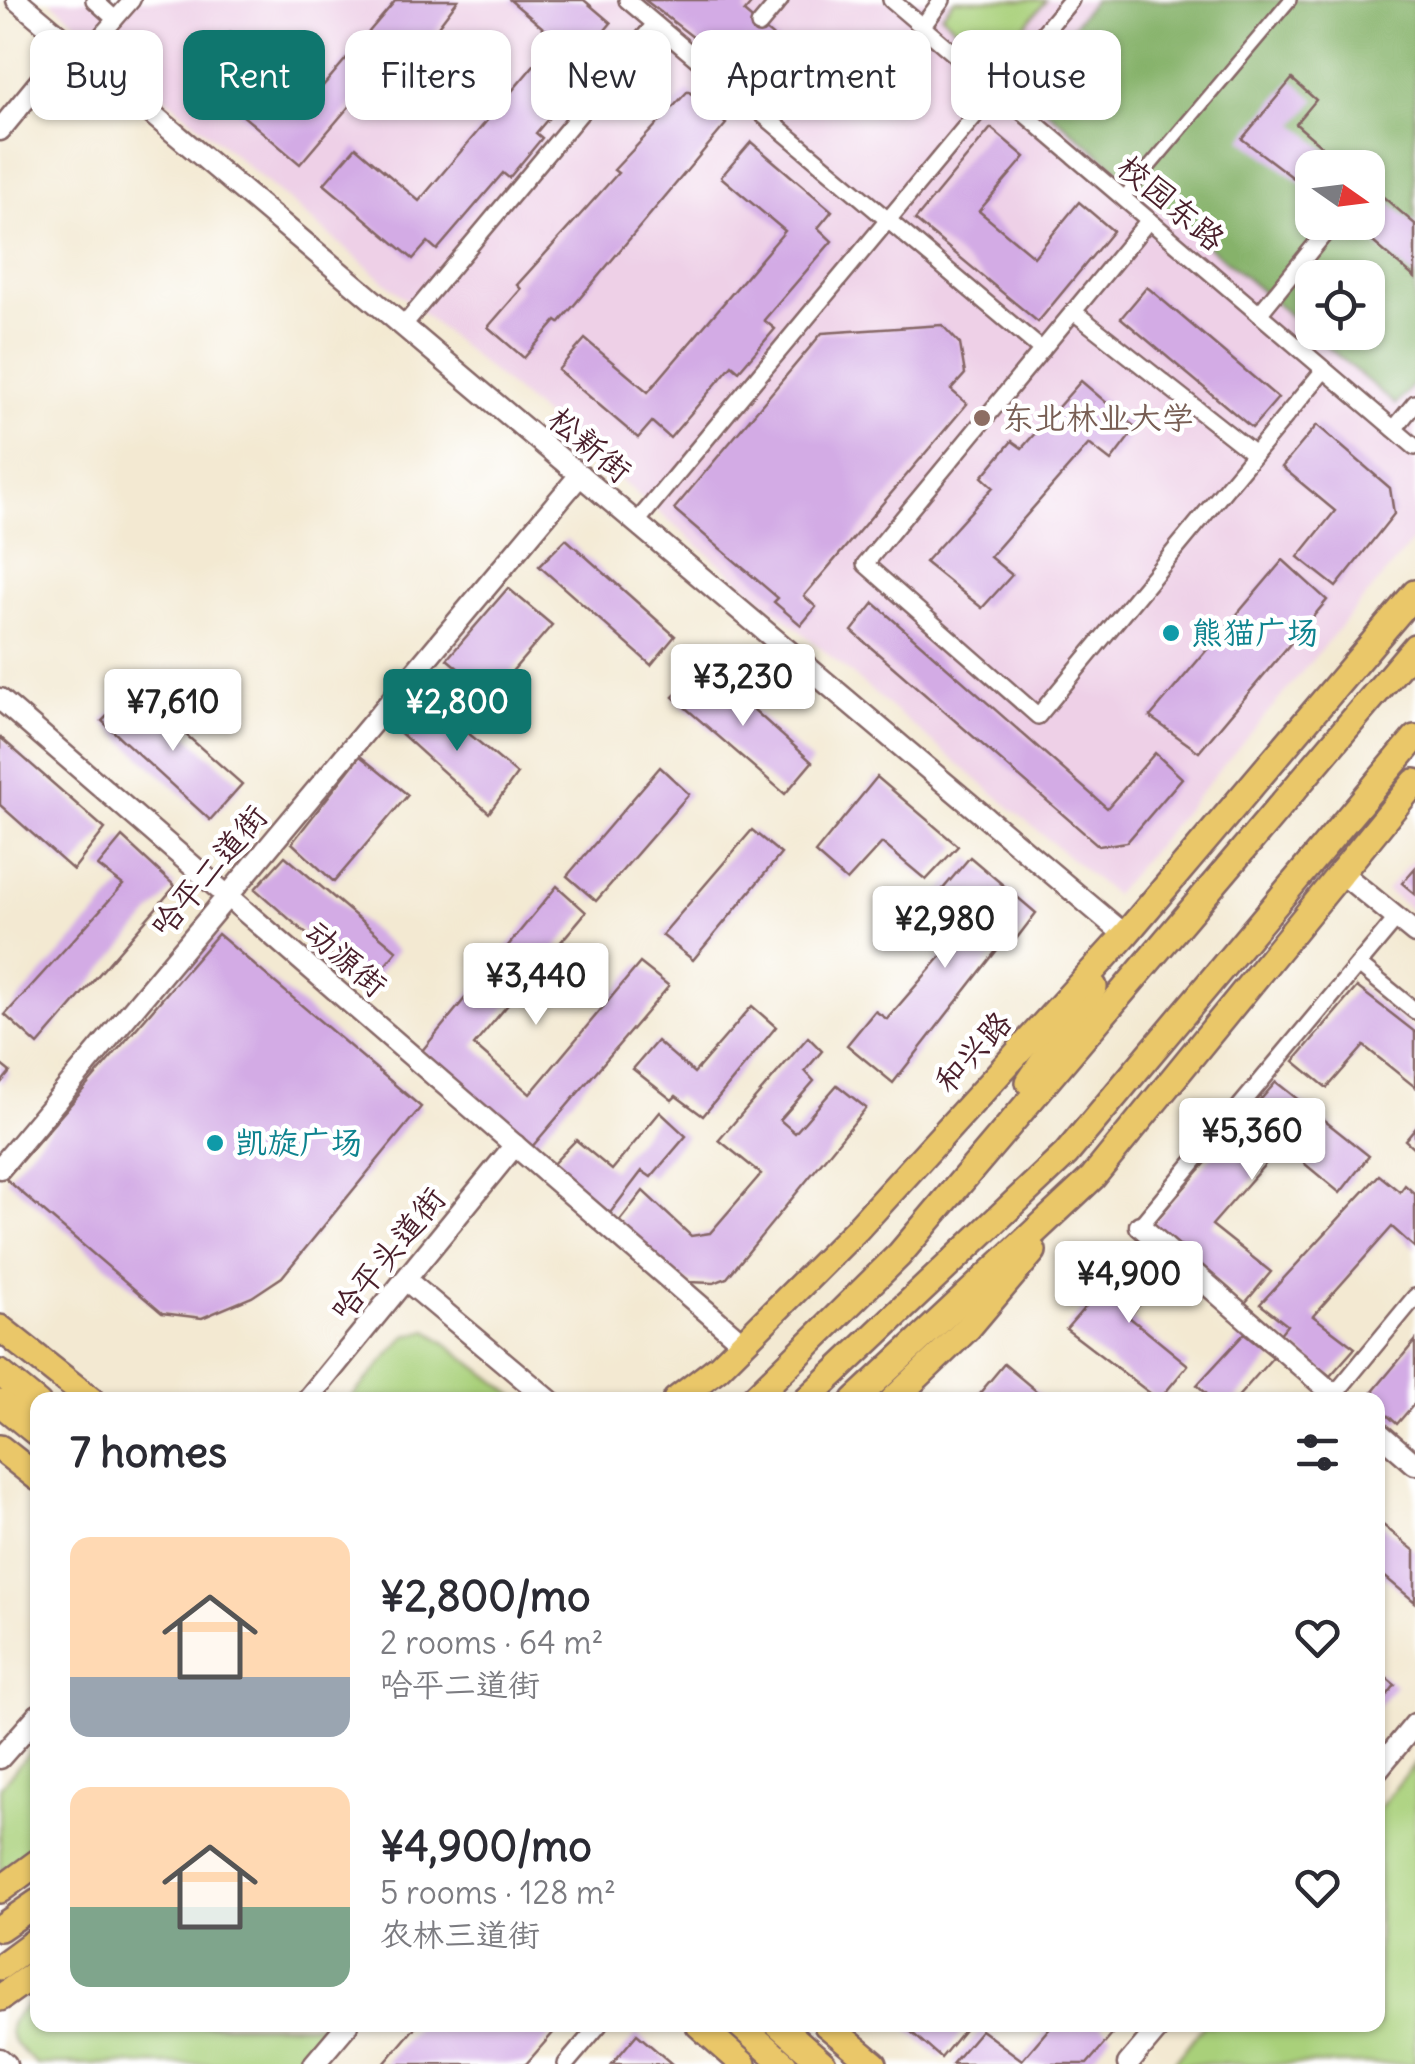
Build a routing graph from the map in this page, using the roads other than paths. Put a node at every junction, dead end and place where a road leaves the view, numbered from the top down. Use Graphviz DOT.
graph roads {
  1 [pos="17,0"];
  2 [pos="94,0"];
  3 [pos="132,0"];
  4 [pos="627,0"];
  5 [pos="780,0"];
  6 [pos="891,0"];
  7 [pos="942,0"];
  8 [pos="1071,0"];
  9 [pos="1290,0"];
  10 [pos="116,18"];
  11 [pos="655,24"];
  12 [pos="759,24"];
  13 [pos="922,26"];
  14 [pos="52,30"];
  15 [pos="102,30"];
  16 [pos="1046,30"];
  17 [pos="951,51"];
  18 [pos="30,99"];
  19 [pos="159,120"];
  20 [pos="972,120"];
  21 [pos="1032,120"];
  22 [pos="0,130"];
  23 [pos="1124,198"];
  24 [pos="887,220"];
  25 [pos="1149,220"];
  26 [pos="1319,240"];
  27 [pos="1074,312"];
  28 [pos="1259,314"];
  29 [pos="403,326"];
  30 [pos="1042,350"];
  31 [pos="1324,370"];
  32 [pos="1415,404"];
  33 [pos="1394,429"];
  34 [pos="1415,447"];
  35 [pos="1254,454"];
  36 [pos="580,476"];
  37 [pos="636,523"];
  38 [pos="1415,593"];
  39 [pos="1415,647"];
  40 [pos="0,700"];
  41 [pos="1415,738"];
  42 [pos="1415,782"];
  43 [pos="1339,871"];
  44 [pos="228,896"];
  45 [pos="1144,912"];
  46 [pos="1397,918"];
  47 [pos="1415,933"];
  48 [pos="1125,935"];
  49 [pos="1359,965"];
  50 [pos="1415,1010"];
  51 [pos="1219,1019"];
  52 [pos="515,1146"];
  53 [pos="1066,1154"];
  54 [pos="0,1168"];
  55 [pos="1093,1177"];
  56 [pos="957,1189"];
  57 [pos="1140,1226"];
  58 [pos="406,1280"];
  59 [pos="1415,1297"];
  60 [pos="0,1328"];
  61 [pos="743,1343"];
  62 [pos="0,1373"];
  63 [pos="81,1392"];
  64 [pos="314,1392"];
  65 [pos="539,1392"];
  66 [pos="685,1392"];
  67 [pos="760,1392"];
  68 [pos="815,1392"];
  69 [pos="864,1392"];
  70 [pos="901,1392"];
  71 [pos="1328,1392"];
  72 [pos="1340,1392"];
  73 [pos="30,1397"];
  74 [pos="0,1403"];
  75 [pos="30,1427"];
  76 [pos="1385,1438"];
  77 [pos="0,1448"];
  78 [pos="1415,1464"];
  79 [pos="30,1472"];
  80 [pos="30,1724"];
  81 [pos="1415,1724"];
  82 [pos="0,1758"];
  83 [pos="1385,1760"];
  84 [pos="30,1868"];
  85 [pos="0,1890"];
  86 [pos="30,1907"];
  87 [pos="0,1928"];
  88 [pos="30,1945"];
  89 [pos="0,1967"];
  90 [pos="30,1977"];
  91 [pos="0,1998"];
  92 [pos="341,2032"];
  93 [pos="593,2032"];
  94 [pos="707,2032"];
  95 [pos="748,2032"];
  96 [pos="787,2032"];
  97 [pos="835,2032"];
  98 [pos="1155,2032"];
  99 [pos="0,2059"];
  100 [pos="6,2064"];
  101 [pos="314,2064"];
  102 [pos="566,2064"];
  103 [pos="743,2064"];
  104 [pos="784,2064"];
  105 [pos="823,2064"];
  106 [pos="874,2064"];
  107 [pos="1128,2064"];
  1 -- 14 [label="street, 松新街"];
  2 -- 10 [label="street"];
  3 -- 10 [label="street"];
  4 -- 11 [label="street"];
  5 -- 12 [label="street"];
  6 -- 13 [label="street, 校园东路"];
  7 -- 13 [label="street"];
  8 -- 16 [label="street"];
  9 -- 23 [label="street"];
  10 -- 15 [label="street"];
  11 -- 24 [label="street"];
  11 -- 29 [label="street"];
  13 -- 17 [label="street, 校园东路"];
  18 -- 22 [label="street"];
  19 -- 29 [label="street, 松新街"];
  20 -- 24 [label="street"];
  21 -- 23 [label="street, 校园东路"];
  23 -- 25 [label="street, 校园东路"];
  24 -- 30 [label="street"];
  24 -- 37 [label="street"];
  25 -- 27 [label="street"];
  25 -- 28 [label="street, 校园东路"];
  26 -- 28 [label="street"];
  27 -- 30 [label="street"];
  27 -- 35 [label="street"];
  28 -- 31 [label="street, 校园东路"];
  29 -- 36 [label="street, 松新街"];
  30 -- 35 [label="street"];
  31 -- 33 [label="street, 校园东路"];
  31 -- 35 [label="street"];
  32 -- 33 [label="street"];
  33 -- 34 [label="street, 校园东路"];
  36 -- 37 [label="street, 松新街"];
  36 -- 44 [label="street, 哈平二道街"];
  37 -- 48 [label="street, 松新街"];
  38 -- 45 [label="main road, 和兴路"];
  39 -- 56 [label="main road"];
  40 -- 44 [label="street, 动源街"];
  41 -- 53 [label="main road"];
  42 -- 43 [label="main road"];
  43 -- 46 [label="street"];
  43 -- 51 [label="main road"];
  44 -- 52 [label="street, 动源街"];
  44 -- 54 [label="street, 哈平二道街"];
  45 -- 48 [label="main road, 和兴路"];
  45 -- 56 [label="main road"];
  46 -- 47 [label="street"];
  46 -- 49 [label="street"];
  48 -- 61 [label="main road, 和兴路"];
  49 -- 50 [label="street"];
  49 -- 57 [label="street"];
  51 -- 53 [label="main road"];
  51 -- 55 [label="main road"];
  52 -- 58 [label="street, 哈平头道街"];
  52 -- 61 [label="street, 动源街"];
  53 -- 68 [label="main road"];
  55 -- 69 [label="main road"];
  55 -- 70 [label="main road"];
  56 -- 67 [label="main road"];
  57 -- 71 [label="street"];
  58 -- 64 [label="street, 哈平头道街"];
  58 -- 65 [label="street"];
  59 -- 72 [label="street"];
  60 -- 63 [label="main road"];
  61 -- 66 [label="main road, 和兴路"];
  62 -- 73 [label="main road"];
  74 -- 75 [label="main road"];
  76 -- 78 [label="street"];
  77 -- 79 [label="main road"];
  80 -- 82 [label="street"];
  81 -- 83 [label="street"];
  84 -- 85 [label="main road"];
  86 -- 87 [label="main road"];
  88 -- 89 [label="main road"];
  90 -- 91 [label="main road"];
  92 -- 101 [label="street"];
  93 -- 102 [label="street"];
  94 -- 103 [label="main road"];
  95 -- 104 [label="main road"];
  96 -- 105 [label="main road"];
  97 -- 106 [label="main road"];
  98 -- 107 [label="street"];
  99 -- 100 [label="street"];
}
